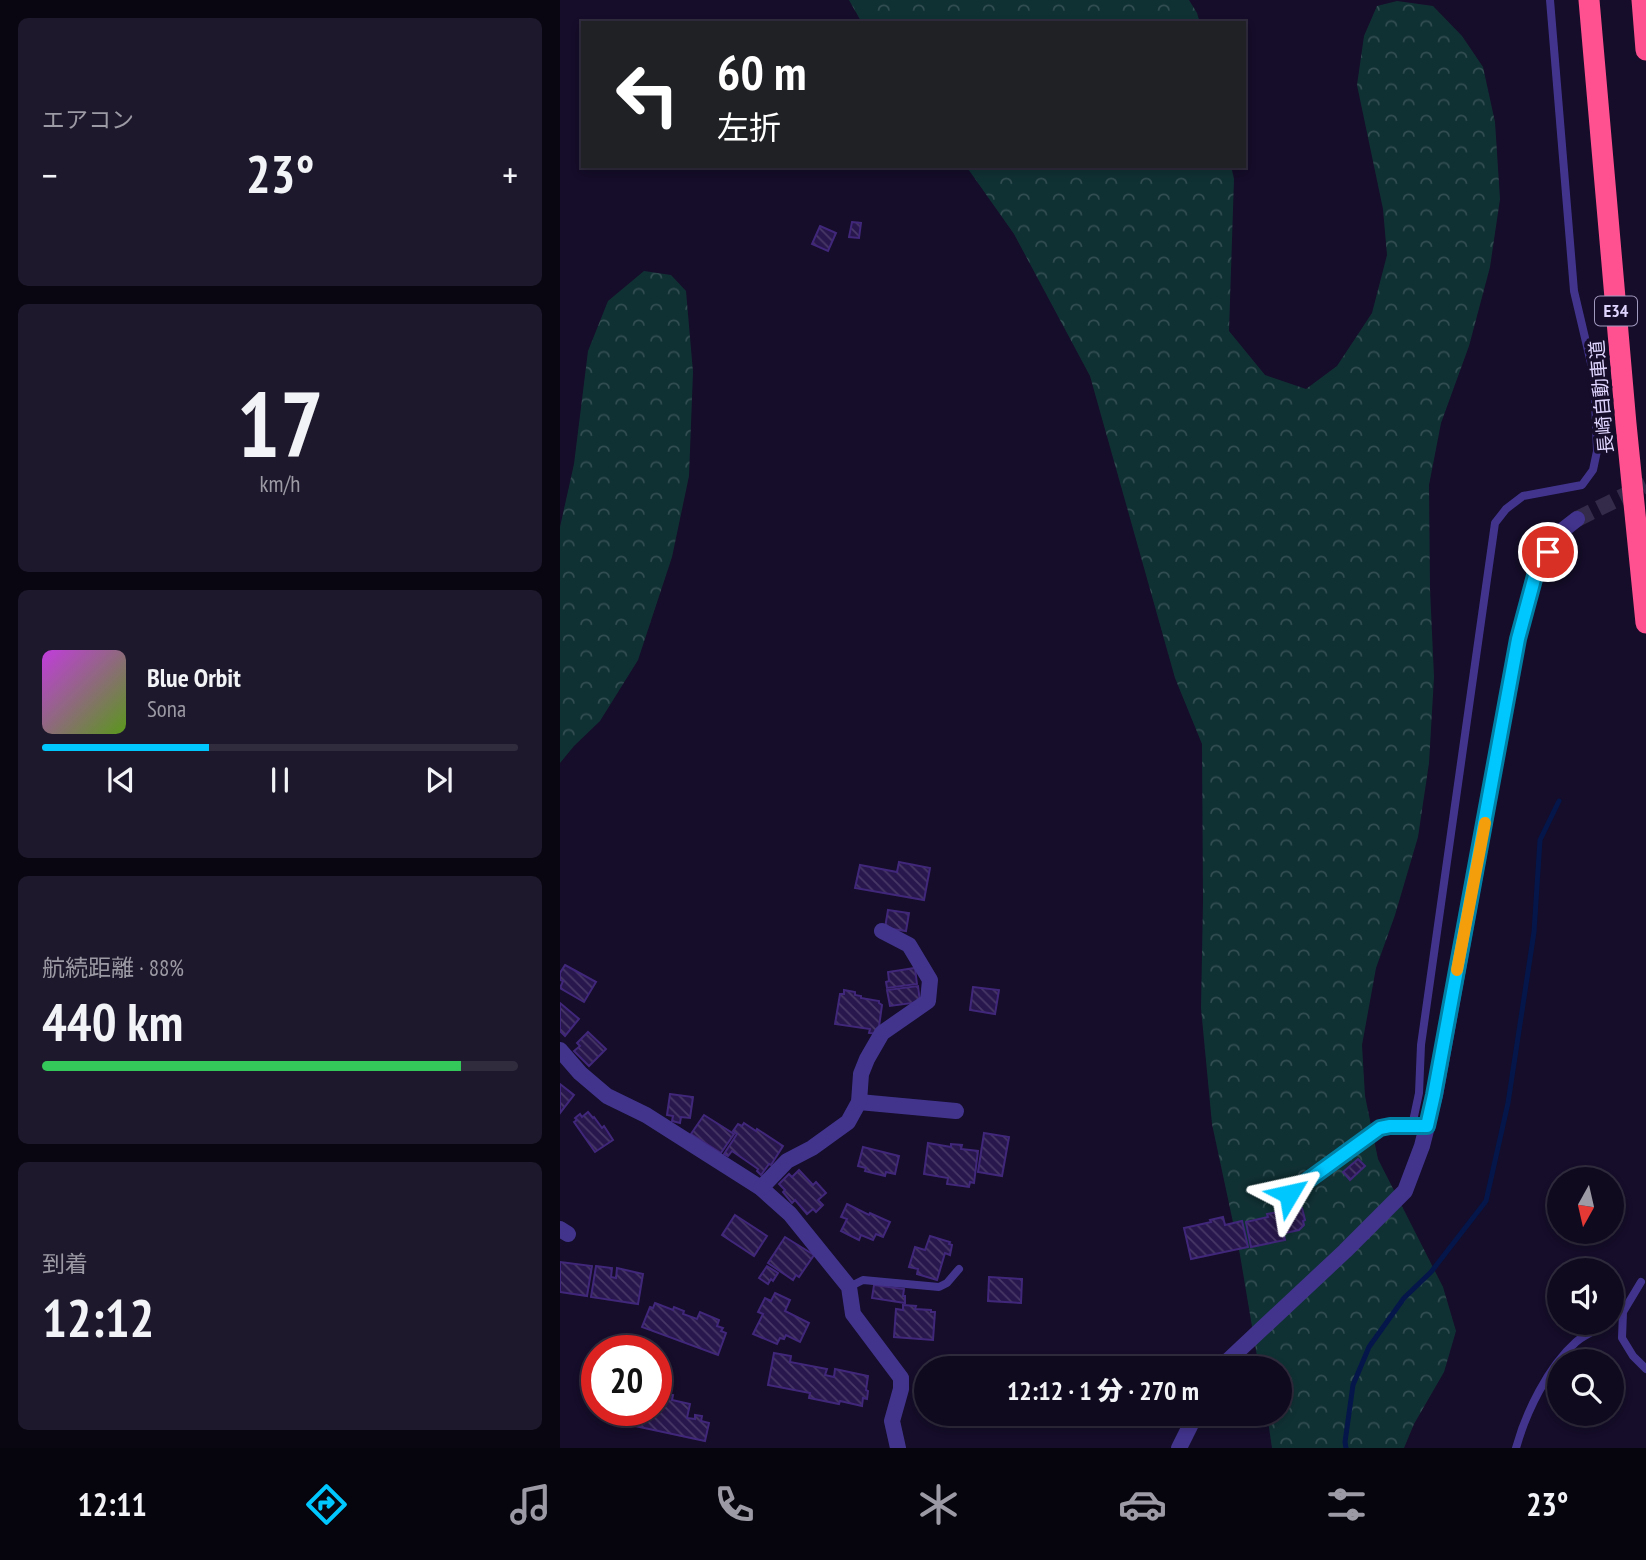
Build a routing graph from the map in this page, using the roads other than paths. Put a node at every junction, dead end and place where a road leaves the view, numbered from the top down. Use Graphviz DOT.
graph roads {
  1 [pos="1550,0"];
  2 [pos="1589,0"];
  3 [pos="1642,0"];
  4 [pos="1646,50"];
  5 [pos="1577,519"];
  6 [pos="1646,623"];
  7 [pos="882,931"];
  8 [pos="560,1050"];
  9 [pos="859,1102"];
  10 [pos="956,1111"];
  11 [pos="1419,1126"];
  12 [pos="761,1188"];
  13 [pos="1289,1194"];
  14 [pos="958,1269"];
  15 [pos="1641,1282"];
  16 [pos="849,1287"];
  17 [pos="1624,1310"];
  18 [pos="1587,1335"];
  19 [pos="1622,1335"];
  20 [pos="1233,1356"];
  21 [pos="1646,1369"];
  22 [pos="1190,1426"];
  23 [pos="898,1448"];
  24 [pos="1179,1448"];
  25 [pos="1516,1448"];
  1 -- 11 [label="lane"];
  2 -- 6 [label="highway, 長崎自動車道 / E34"];
  3 -- 4 [label="highway"];
  5 -- 11 [label="street"];
  7 -- 9 [label="street"];
  8 -- 12 [label="street"];
  9 -- 10 [label="street"];
  9 -- 12 [label="street"];
  11 -- 13 [label="lane"];
  11 -- 20 [label="street"];
  12 -- 16 [label="street"];
  14 -- 16 [label="lane"];
  15 -- 17 [label="lane"];
  16 -- 23 [label="street"];
  18 -- 25 [label="lane"];
  19 -- 21 [label="lane"];
  22 -- 24 [label="street"];
}
